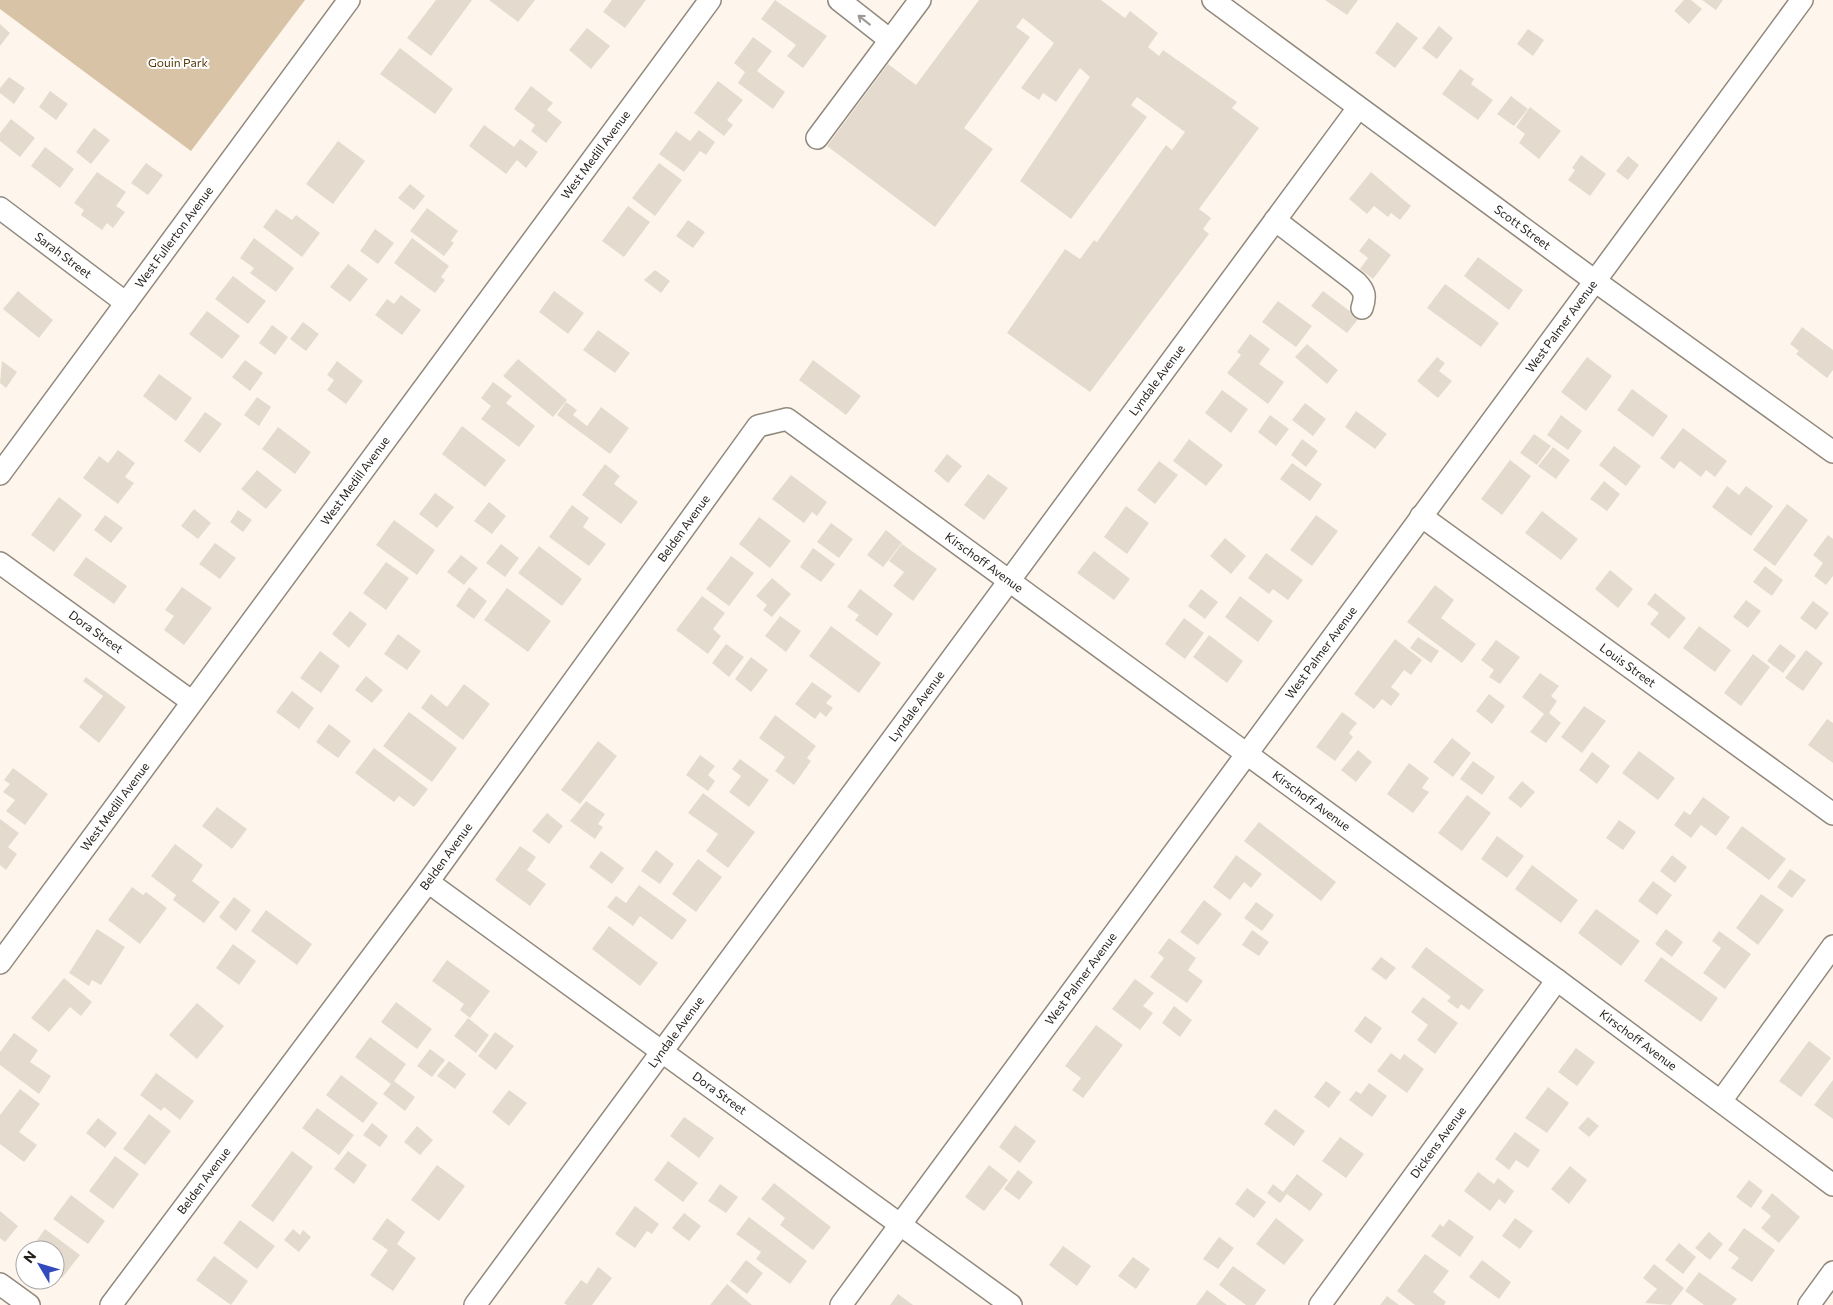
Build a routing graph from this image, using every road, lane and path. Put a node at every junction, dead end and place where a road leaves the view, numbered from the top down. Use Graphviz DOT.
graph roads {
  1 [pos="349,0"];
  2 [pos="710,0"];
  3 [pos="839,0"];
  4 [pos="1213,0"];
  5 [pos="1802,0"];
  6 [pos="910,4"];
  7 [pos="890,40"];
  8 [pos="1358,108"];
  9 [pos="817,138"];
  10 [pos="0,208"];
  11 [pos="1275,220"];
  12 [pos="1595,281"];
  13 [pos="126,303"];
  14 [pos="1362,308"];
  15 [pos="787,419"];
  16 [pos="1833,452"];
  17 [pos="0,474"];
  18 [pos="1421,516"];
  19 [pos="0,563"];
  20 [pos="1009,581"];
  21 [pos="191,701"];
  22 [pos="1247,754"];
  23 [pos="1833,814"];
  24 [pos="428,882"];
  25 [pos="1833,946"];
  26 [pos="0,963"];
  27 [pos="1557,980"];
  28 [pos="662,1052"];
  29 [pos="1721,1101"];
  30 [pos="1833,1186"];
  31 [pos="901,1225"];
  32 [pos="1833,1272"];
  33 [pos="0,1284"];
  34 [pos="29,1305"];
  35 [pos="111,1305"];
  36 [pos="475,1305"];
  37 [pos="841,1305"];
  38 [pos="1011,1305"];
  39 [pos="1320,1305"];
  40 [pos="1809,1305"];
  1 -- 13 [label="street, West Fullerton Avenue"];
  2 -- 21 [label="street, West Medill Avenue"];
  7 -- 3 [label="street, one-way"];
  4 -- 8 [label="street, Scott Street"];
  5 -- 12 [label="street, West Palmer Avenue"];
  6 -- 7 [label="street"];
  7 -- 9 [label="street"];
  8 -- 11 [label="street, Lyndale Avenue"];
  8 -- 12 [label="street, Scott Street"];
  10 -- 13 [label="street, Sarah Street"];
  11 -- 14 [label="street"];
  11 -- 20 [label="street, Lyndale Avenue"];
  12 -- 16 [label="street, Scott Street"];
  12 -- 18 [label="street, West Palmer Avenue"];
  13 -- 17 [label="street, West Fullerton Avenue"];
  15 -- 20 [label="street, Kirschoff Avenue"];
  15 -- 24 [label="street, Belden Avenue"];
  18 -- 22 [label="street, West Palmer Avenue"];
  18 -- 23 [label="street, Louis Street"];
  19 -- 21 [label="street, Dora Street"];
  20 -- 22 [label="street, Kirschoff Avenue"];
  20 -- 28 [label="street, Lyndale Avenue"];
  21 -- 26 [label="street, West Medill Avenue"];
  22 -- 27 [label="street, Kirschoff Avenue"];
  22 -- 31 [label="street, West Palmer Avenue"];
  24 -- 28 [label="street, Dora Street"];
  24 -- 35 [label="street, Belden Avenue"];
  25 -- 29 [label="street"];
  27 -- 29 [label="street, Kirschoff Avenue"];
  27 -- 39 [label="street, Dickens Avenue"];
  28 -- 31 [label="street, Dora Street"];
  28 -- 36 [label="street, Lyndale Avenue"];
  29 -- 30 [label="street, Kirschoff Avenue"];
  31 -- 37 [label="street, West Palmer Avenue"];
  31 -- 38 [label="street, Dora Street"];
  32 -- 40 [label="street"];
  33 -- 34 [label="street"];
}
